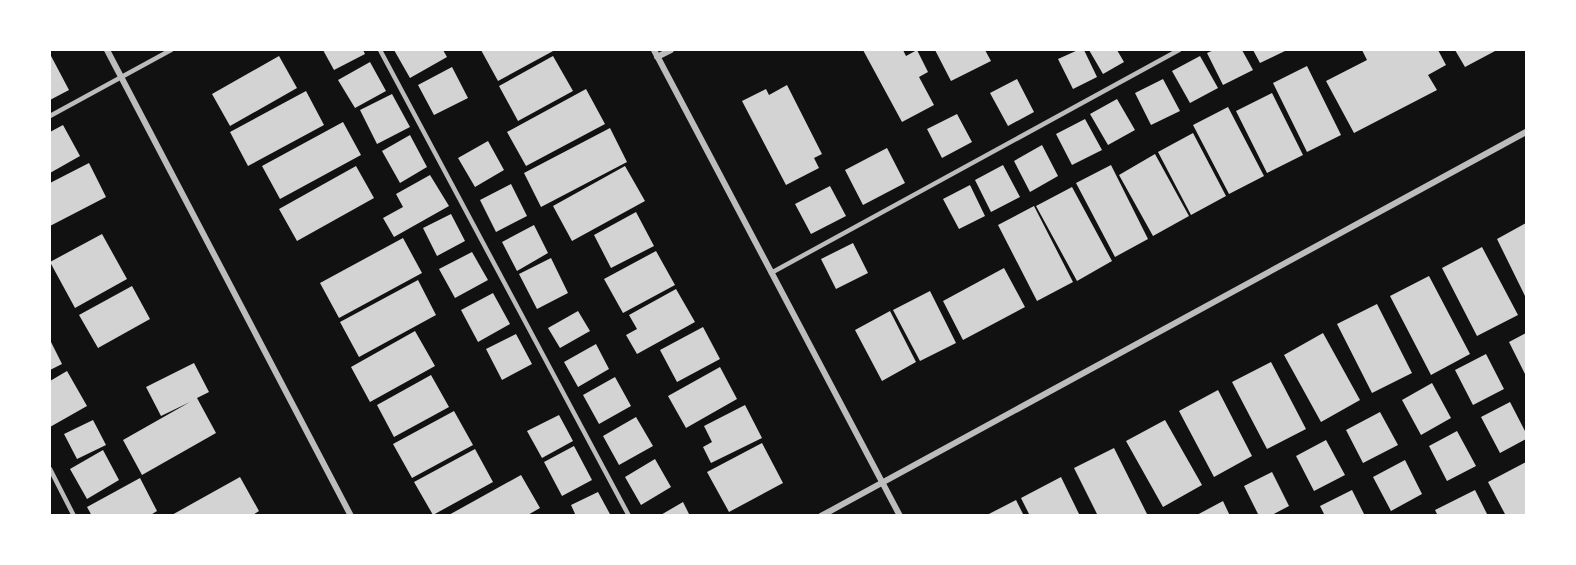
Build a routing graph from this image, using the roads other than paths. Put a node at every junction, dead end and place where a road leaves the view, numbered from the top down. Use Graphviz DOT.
graph roads {
  1 [pos="107,50"];
  2 [pos="171,50"];
  3 [pos="380,50"];
  4 [pos="654,50"];
  5 [pos="671,50"];
  6 [pos="1179,50"];
  7 [pos="657,57"];
  8 [pos="121,77"];
  9 [pos="50,116"];
  10 [pos="1527,132"];
  11 [pos="771,273"];
  12 [pos="50,469"];
  13 [pos="882,482"];
  14 [pos="74,516"];
  15 [pos="351,516"];
  16 [pos="629,516"];
  17 [pos="821,516"];
  18 [pos="900,516"];
  1 -- 8 [label="street"];
  2 -- 8 [label="lane"];
  3 -- 16 [label="lane"];
  4 -- 7 [label="street"];
  5 -- 7 [label="street"];
  6 -- 11 [label="lane"];
  7 -- 11 [label="street"];
  8 -- 9 [label="lane"];
  8 -- 15 [label="street"];
  10 -- 13 [label="street"];
  11 -- 13 [label="street"];
  12 -- 14 [label="lane"];
  13 -- 17 [label="street"];
  13 -- 18 [label="street"];
}
